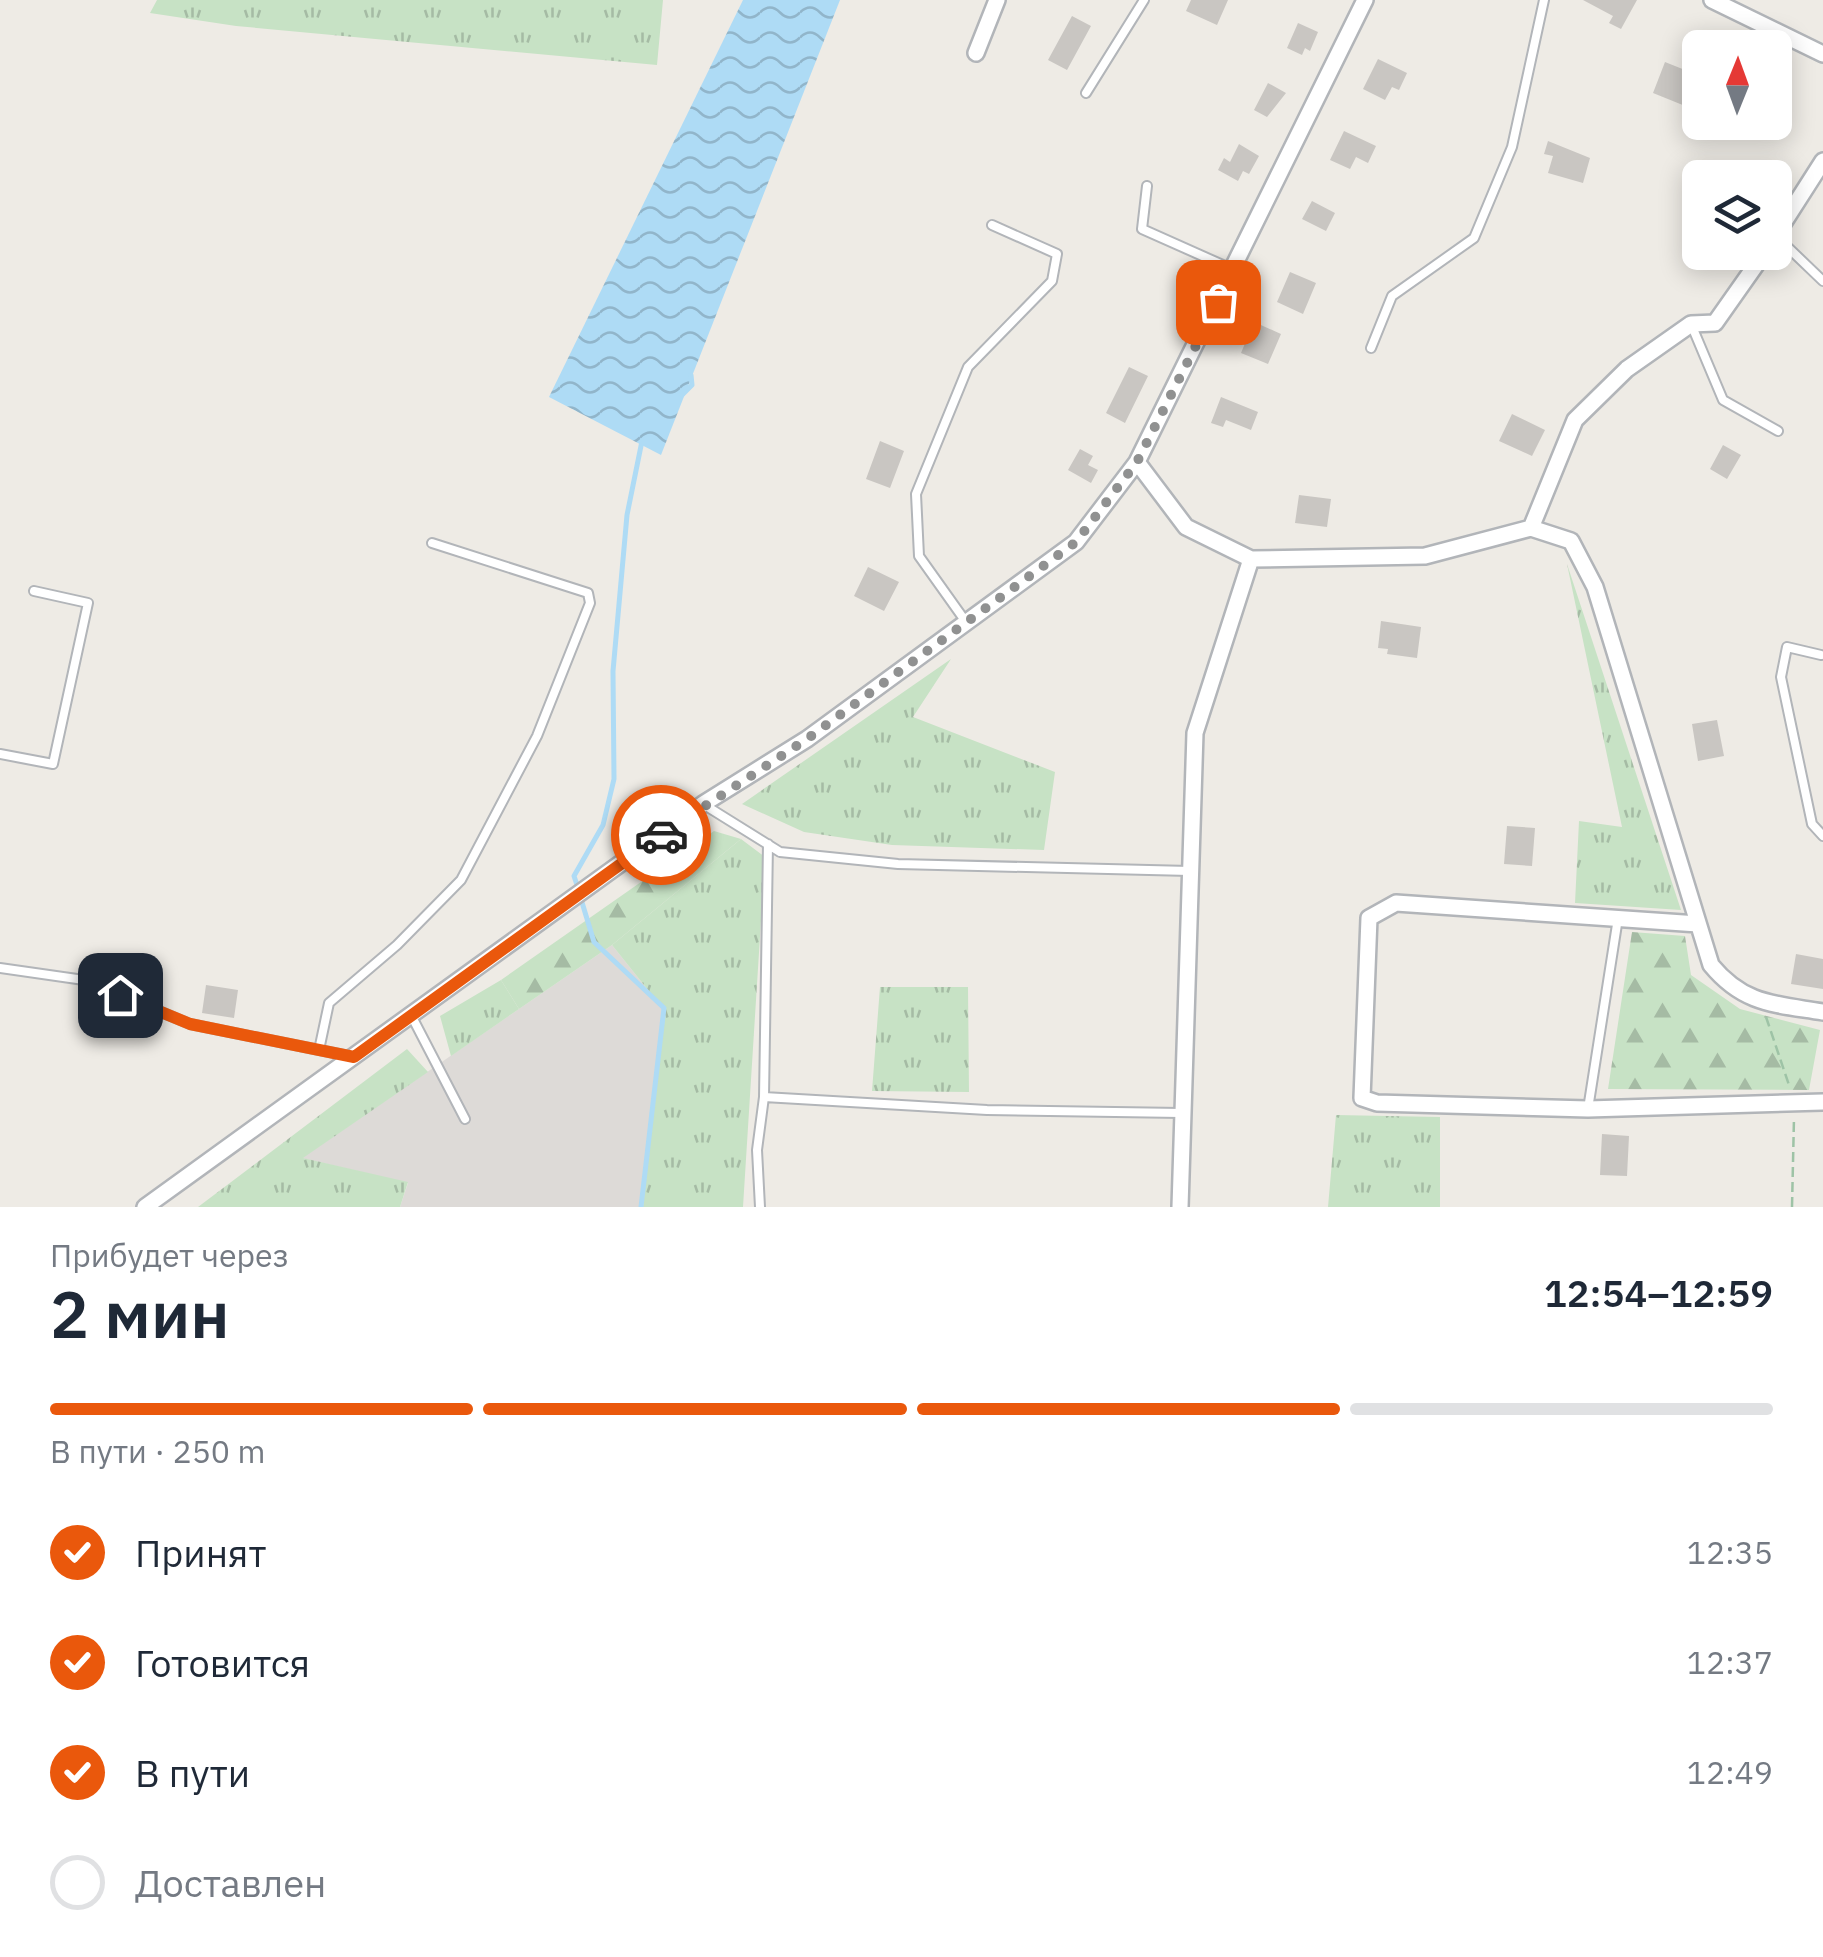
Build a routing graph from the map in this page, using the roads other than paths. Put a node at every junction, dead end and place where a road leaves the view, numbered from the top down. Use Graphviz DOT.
graph roads {
  1 [pos="997,0"];
  2 [pos="1144,0"];
  3 [pos="1365,0"];
  4 [pos="1544,0"];
  5 [pos="1712,0"];
  6 [pos="976,54"];
  7 [pos="1823,54"];
  8 [pos="1086,93"];
  9 [pos="1823,161"];
  10 [pos="1147,186"];
  11 [pos="1792,209"];
  12 [pos="992,224"];
  13 [pos="1792,252"];
  14 [pos="1234,270"];
  15 [pos="1752,270"];
  16 [pos="1823,282"];
  17 [pos="1691,324"];
  18 [pos="1371,348"];
  19 [pos="1778,431"];
  20 [pos="1137,462"];
  21 [pos="1530,528"];
  22 [pos="432,543"];
  23 [pos="1251,559"];
  24 [pos="34,591"];
  25 [pos="966,622"];
  26 [pos="1820,655"];
  27 [pos="0,754"];
  28 [pos="703,804"];
  29 [pos="1823,836"];
  30 [pos="768,844"];
  31 [pos="1190,871"];
  32 [pos="1618,918"];
  33 [pos="1698,924"];
  34 [pos="0,968"];
  35 [pos="1823,1012"];
  36 [pos="411,1016"];
  37 [pos="319,1050"];
  38 [pos="354,1057"];
  39 [pos="764,1097"];
  40 [pos="1823,1102"];
  41 [pos="1588,1109"];
  42 [pos="1183,1113"];
  43 [pos="465,1118"];
  44 [pos="145,1207"];
  45 [pos="760,1207"];
  46 [pos="1180,1207"];
  1 -- 6 [label="street"];
  2 -- 8 [label="lane"];
  3 -- 14 [label="street"];
  4 -- 18 [label="lane"];
  5 -- 7 [label="street"];
  9 -- 11 [label="street"];
  10 -- 14 [label="lane"];
  12 -- 25 [label="lane"];
  13 -- 16 [label="lane"];
  14 -- 20 [label="street"];
  15 -- 17 [label="street"];
  17 -- 19 [label="lane"];
  17 -- 21 [label="street"];
  20 -- 23 [label="street"];
  20 -- 25 [label="street"];
  21 -- 23 [label="street"];
  21 -- 33 [label="street"];
  22 -- 37 [label="lane"];
  23 -- 31 [label="street"];
  24 -- 27 [label="lane"];
  25 -- 28 [label="street"];
  26 -- 29 [label="lane"];
  28 -- 30 [label="lane"];
  28 -- 36 [label="street"];
  30 -- 31 [label="lane"];
  30 -- 39 [label="lane"];
  31 -- 42 [label="street"];
  32 -- 33 [label="street"];
  32 -- 41 [label="lane"];
  32 -- 41 [label="street"];
  33 -- 35 [label="street"];
  34 -- 37 [label="lane"];
  36 -- 38 [label="street"];
  36 -- 43 [label="lane"];
  37 -- 38 [label="lane"];
  38 -- 44 [label="street"];
  39 -- 42 [label="lane"];
  39 -- 45 [label="lane"];
  40 -- 41 [label="street"];
  42 -- 46 [label="street"];
}
